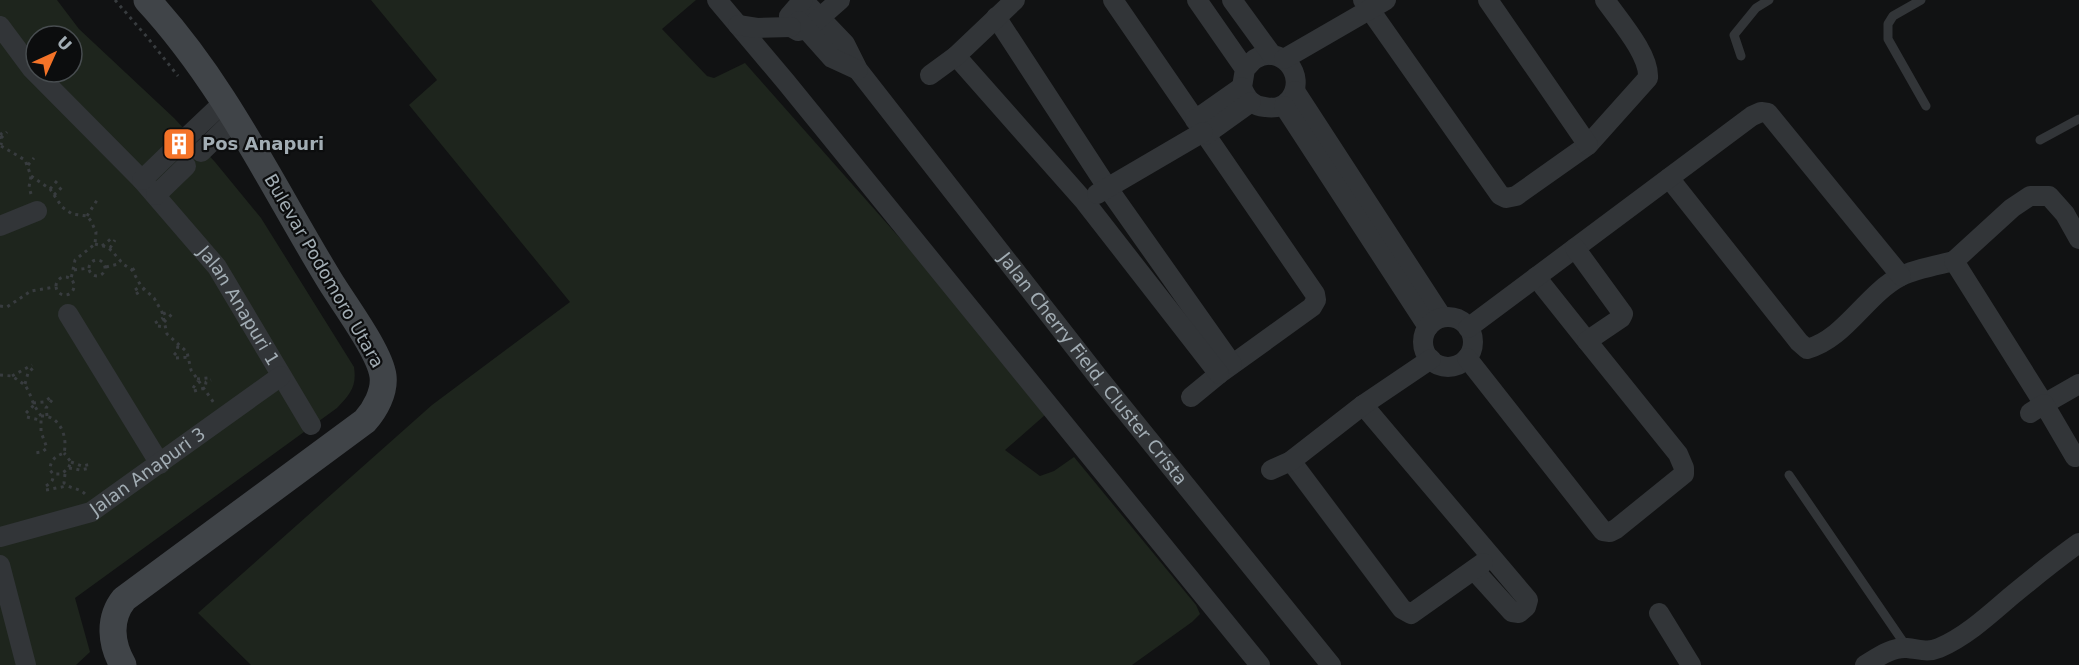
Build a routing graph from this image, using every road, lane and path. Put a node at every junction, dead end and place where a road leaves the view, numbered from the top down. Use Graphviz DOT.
graph roads {
  1 [pos="115,0"];
  2 [pos="147,0"];
  3 [pos="717,0"];
  4 [pos="840,0"];
  5 [pos="1014,0"];
  6 [pos="1113,0"];
  7 [pos="1197,0"];
  8 [pos="1232,0"];
  9 [pos="1488,0"];
  10 [pos="1605,0"];
  11 [pos="1769,0"];
  12 [pos="1921,0"];
  13 [pos="1373,3"];
  14 [pos="802,14"];
  15 [pos="996,17"];
  16 [pos="0,26"];
  17 [pos="738,26"];
  18 [pos="956,56"];
  19 [pos="1741,56"];
  20 [pos="1278,57"];
  21 [pos="930,75"];
  22 [pos="178,76"];
  23 [pos="1246,86"];
  24 [pos="1290,98"];
  25 [pos="1926,106"];
  26 [pos="230,109"];
  27 [pos="2079,119"];
  28 [pos="1201,129"];
  29 [pos="6,131"];
  30 [pos="0,136"];
  31 [pos="187,137"];
  32 [pos="2040,141"];
  33 [pos="1588,145"];
  34 [pos="0,146"];
  35 [pos="172,151"];
  36 [pos="201,152"];
  37 [pos="34,158"];
  38 [pos="28,165"];
  39 [pos="186,166"];
  40 [pos="31,176"];
  41 [pos="1670,178"];
  42 [pos="142,180"];
  43 [pos="57,181"];
  44 [pos="63,186"];
  45 [pos="1107,187"];
  46 [pos="50,189"];
  47 [pos="54,195"];
  48 [pos="156,195"];
  49 [pos="99,197"];
  50 [pos="34,202"];
  51 [pos="1085,202"];
  52 [pos="87,216"];
  53 [pos="0,226"];
  54 [pos="2079,238"];
  55 [pos="95,244"];
  56 [pos="102,246"];
  57 [pos="1575,248"];
  58 [pos="109,249"];
  59 [pos="1954,261"];
  60 [pos="120,262"];
  61 [pos="105,267"];
  62 [pos="89,268"];
  63 [pos="138,269"];
  64 [pos="74,270"];
  65 [pos="133,271"];
  66 [pos="1901,276"];
  67 [pos="1536,277"];
  68 [pos="71,279"];
  69 [pos="56,287"];
  70 [pos="142,288"];
  71 [pos="136,292"];
  72 [pos="0,306"];
  73 [pos="68,314"];
  74 [pos="163,318"];
  75 [pos="1435,322"];
  76 [pos="165,327"];
  77 [pos="1468,327"];
  78 [pos="1587,341"];
  79 [pos="184,347"];
  80 [pos="189,357"];
  81 [pos="1467,358"];
  82 [pos="1431,359"];
  83 [pos="1226,369"];
  84 [pos="0,375"];
  85 [pos="12,376"];
  86 [pos="281,376"];
  87 [pos="198,380"];
  88 [pos="2079,384"];
  89 [pos="25,385"];
  90 [pos="205,388"];
  91 [pos="1191,397"];
  92 [pos="33,404"];
  93 [pos="1363,405"];
  94 [pos="2037,408"];
  95 [pos="47,416"];
  96 [pos="41,418"];
  97 [pos="224,418"];
  98 [pos="311,425"];
  99 [pos="34,453"];
  100 [pos="64,453"];
  101 [pos="2075,457"];
  102 [pos="1291,461"];
  103 [pos="70,462"];
  104 [pos="160,464"];
  105 [pos="69,468"];
  106 [pos="1271,470"];
  107 [pos="65,473"];
  108 [pos="53,474"];
  109 [pos="1789,475"];
  110 [pos="67,486"];
  111 [pos="94,510"];
  112 [pos="0,537"];
  113 [pos="2079,543"];
  114 [pos="1490,558"];
  115 [pos="0,564"];
  116 [pos="1474,570"];
  117 [pos="1659,613"];
  118 [pos="1907,648"];
  119 [pos="26,665"];
  120 [pos="123,665"];
  121 [pos="1260,665"];
  122 [pos="1331,665"];
  123 [pos="1691,665"];
  124 [pos="1865,665"];
  1 -- 22 [label="path"];
  2 -- 26 [label="street, Bulevar Podomoro Utara"];
  3 -- 17 [label="street"];
  4 -- 14 [label="street"];
  5 -- 15 [label="street"];
  6 -- 28 [label="street"];
  7 -- 23 [label="street"];
  8 -- 20 [label="street"];
  9 -- 33 [label="street"];
  10 -- 33 [label="street"];
  11 -- 19 [label="lane"];
  12 -- 25 [label="lane"];
  13 -- 20 [label="street"];
  13 -- 33 [label="street"];
  14 -- 17 [label="street"];
  14 -- 122 [label="street, Jalan Cherry Field, Cluster Crista"];
  15 -- 18 [label="street"];
  15 -- 45 [label="street"];
  16 -- 42 [label="street, Jalan Anapuri 1"];
  17 -- 121 [label="street"];
  18 -- 21 [label="street"];
  18 -- 51 [label="street"];
  20 -- 23 [label="street"];
  20 -- 24 [label="street"];
  23 -- 24 [label="street"];
  23 -- 28 [label="street"];
  24 -- 75 [label="street"];
  26 -- 31 [label="street"];
  26 -- 36 [label="street"];
  26 -- 120 [label="street, Bulevar Podomoro Utara"];
  27 -- 32 [label="lane"];
  28 -- 45 [label="street"];
  28 -- 83 [label="street"];
  29 -- 30 [label="path"];
  30 -- 34 [label="path"];
  34 -- 38 [label="path"];
  35 -- 42 [label="street"];
  37 -- 38 [label="path"];
  38 -- 40 [label="path"];
  39 -- 48 [label="street"];
  40 -- 46 [label="path"];
  40 -- 50 [label="path"];
  41 -- 57 [label="street"];
  41 -- 66 [label="street"];
  41 -- 66 [label="street"];
  42 -- 48 [label="street, Jalan Anapuri 1"];
  43 -- 46 [label="path"];
  44 -- 47 [label="path"];
  45 -- 51 [label="street"];
  45 -- 83 [label="street"];
  46 -- 47 [label="path"];
  47 -- 52 [label="path"];
  48 -- 86 [label="street, Jalan Anapuri 1"];
  49 -- 52 [label="path"];
  50 -- 53 [label="street"];
  51 -- 83 [label="street"];
  52 -- 55 [label="path"];
  54 -- 59 [label="street"];
  55 -- 56 [label="path"];
  55 -- 64 [label="path"];
  56 -- 58 [label="path"];
  56 -- 58 [label="path"];
  57 -- 67 [label="street"];
  57 -- 78 [label="street"];
  58 -- 60 [label="path"];
  59 -- 66 [label="street"];
  59 -- 94 [label="street"];
  60 -- 61 [label="path"];
  60 -- 65 [label="path"];
  61 -- 62 [label="path"];
  61 -- 62 [label="path"];
  62 -- 64 [label="path"];
  63 -- 65 [label="path"];
  64 -- 68 [label="path"];
  65 -- 70 [label="path"];
  67 -- 77 [label="street"];
  67 -- 78 [label="street"];
  68 -- 69 [label="path"];
  68 -- 69 [label="path"];
  69 -- 72 [label="path"];
  70 -- 71 [label="path"];
  70 -- 74 [label="path"];
  73 -- 104 [label="street"];
  74 -- 74 [label="path"];
  74 -- 76 [label="path"];
  74 -- 76 [label="path"];
  75 -- 77 [label="street"];
  75 -- 82 [label="street"];
  76 -- 79 [label="path"];
  77 -- 81 [label="street"];
  78 -- 81 [label="street"];
  79 -- 80 [label="path"];
  79 -- 80 [label="path"];
  80 -- 87 [label="path"];
  81 -- 82 [label="street"];
  82 -- 93 [label="street"];
  83 -- 91 [label="street"];
  84 -- 85 [label="path"];
  85 -- 89 [label="path"];
  85 -- 89 [label="path"];
  86 -- 97 [label="street, Jalan Anapuri 3"];
  86 -- 98 [label="street, Jalan Anapuri 1"];
  87 -- 90 [label="path"];
  87 -- 90 [label="path"];
  87 -- 90 [label="path"];
  88 -- 94 [label="street"];
  89 -- 92 [label="path"];
  90 -- 97 [label="path"];
  92 -- 95 [label="path"];
  92 -- 96 [label="path"];
  92 -- 96 [label="path"];
  93 -- 102 [label="street"];
  93 -- 114 [label="street"];
  94 -- 101 [label="street"];
  95 -- 96 [label="path"];
  95 -- 100 [label="path"];
  96 -- 99 [label="path"];
  97 -- 104 [label="street, Jalan Anapuri 3"];
  100 -- 103 [label="path"];
  100 -- 108 [label="path"];
  102 -- 106 [label="street"];
  102 -- 116 [label="street"];
  103 -- 105 [label="path"];
  103 -- 105 [label="path"];
  104 -- 111 [label="street, Jalan Anapuri 3"];
  105 -- 107 [label="path"];
  107 -- 108 [label="path"];
  107 -- 110 [label="path"];
  108 -- 110 [label="path"];
  109 -- 118 [label="lane"];
  110 -- 111 [label="path"];
  111 -- 112 [label="street, Jalan Anapuri 3"];
  113 -- 118 [label="street"];
  114 -- 116 [label="street"];
  114 -- 116 [label="street"];
  115 -- 119 [label="street"];
  117 -- 123 [label="street"];
  118 -- 124 [label="street"];
}
